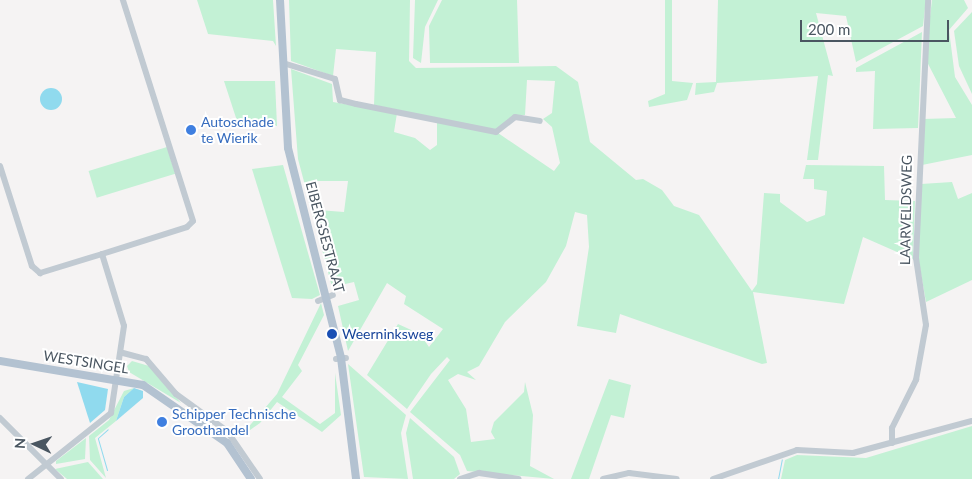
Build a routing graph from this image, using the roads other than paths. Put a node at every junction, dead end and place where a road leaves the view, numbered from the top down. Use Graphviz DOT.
graph roads {
  1 [pos="123,0"];
  2 [pos="280,0"];
  3 [pos="928,0"];
  4 [pos="283,63"];
  5 [pos="540,121"];
  6 [pos="0,166"];
  7 [pos="102,254"];
  8 [pos="331,295"];
  9 [pos="318,301"];
  10 [pos="123,354"];
  11 [pos="0,361"];
  12 [pos="119,379"];
  13 [pos="0,418"];
  14 [pos="972,421"];
  15 [pos="892,443"];
  16 [pos="44,465"];
  17 [pos="28,479"];
  18 [pos="61,479"];
  19 [pos="251,479"];
  20 [pos="260,479"];
  21 [pos="356,479"];
  22 [pos="460,479"];
  23 [pos="518,479"];
  24 [pos="602,479"];
  25 [pos="677,479"];
  26 [pos="713,479"];
  1 -- 7 [label="street"];
  2 -- 4 [label="main road, EIBERGSESTRAAT"];
  3 -- 15 [label="street, LAARVELDSWEG"];
  4 -- 5 [label="street"];
  4 -- 8 [label="main road, EIBERGSESTRAAT"];
  6 -- 7 [label="street"];
  7 -- 10 [label="street"];
  8 -- 9 [label="street"];
  8 -- 21 [label="main road, EIBERGSESTRAAT"];
  10 -- 12 [label="street"];
  10 -- 20 [label="street, WESTSINGEL"];
  11 -- 12 [label="main road, WESTSINGEL"];
  12 -- 16 [label="street"];
  12 -- 19 [label="main road, WESTSINGEL"];
  13 -- 16 [label="street"];
  14 -- 15 [label="street"];
  15 -- 26 [label="street"];
  16 -- 17 [label="street"];
  16 -- 18 [label="street"];
  22 -- 23 [label="street"];
  24 -- 25 [label="street"];
}
